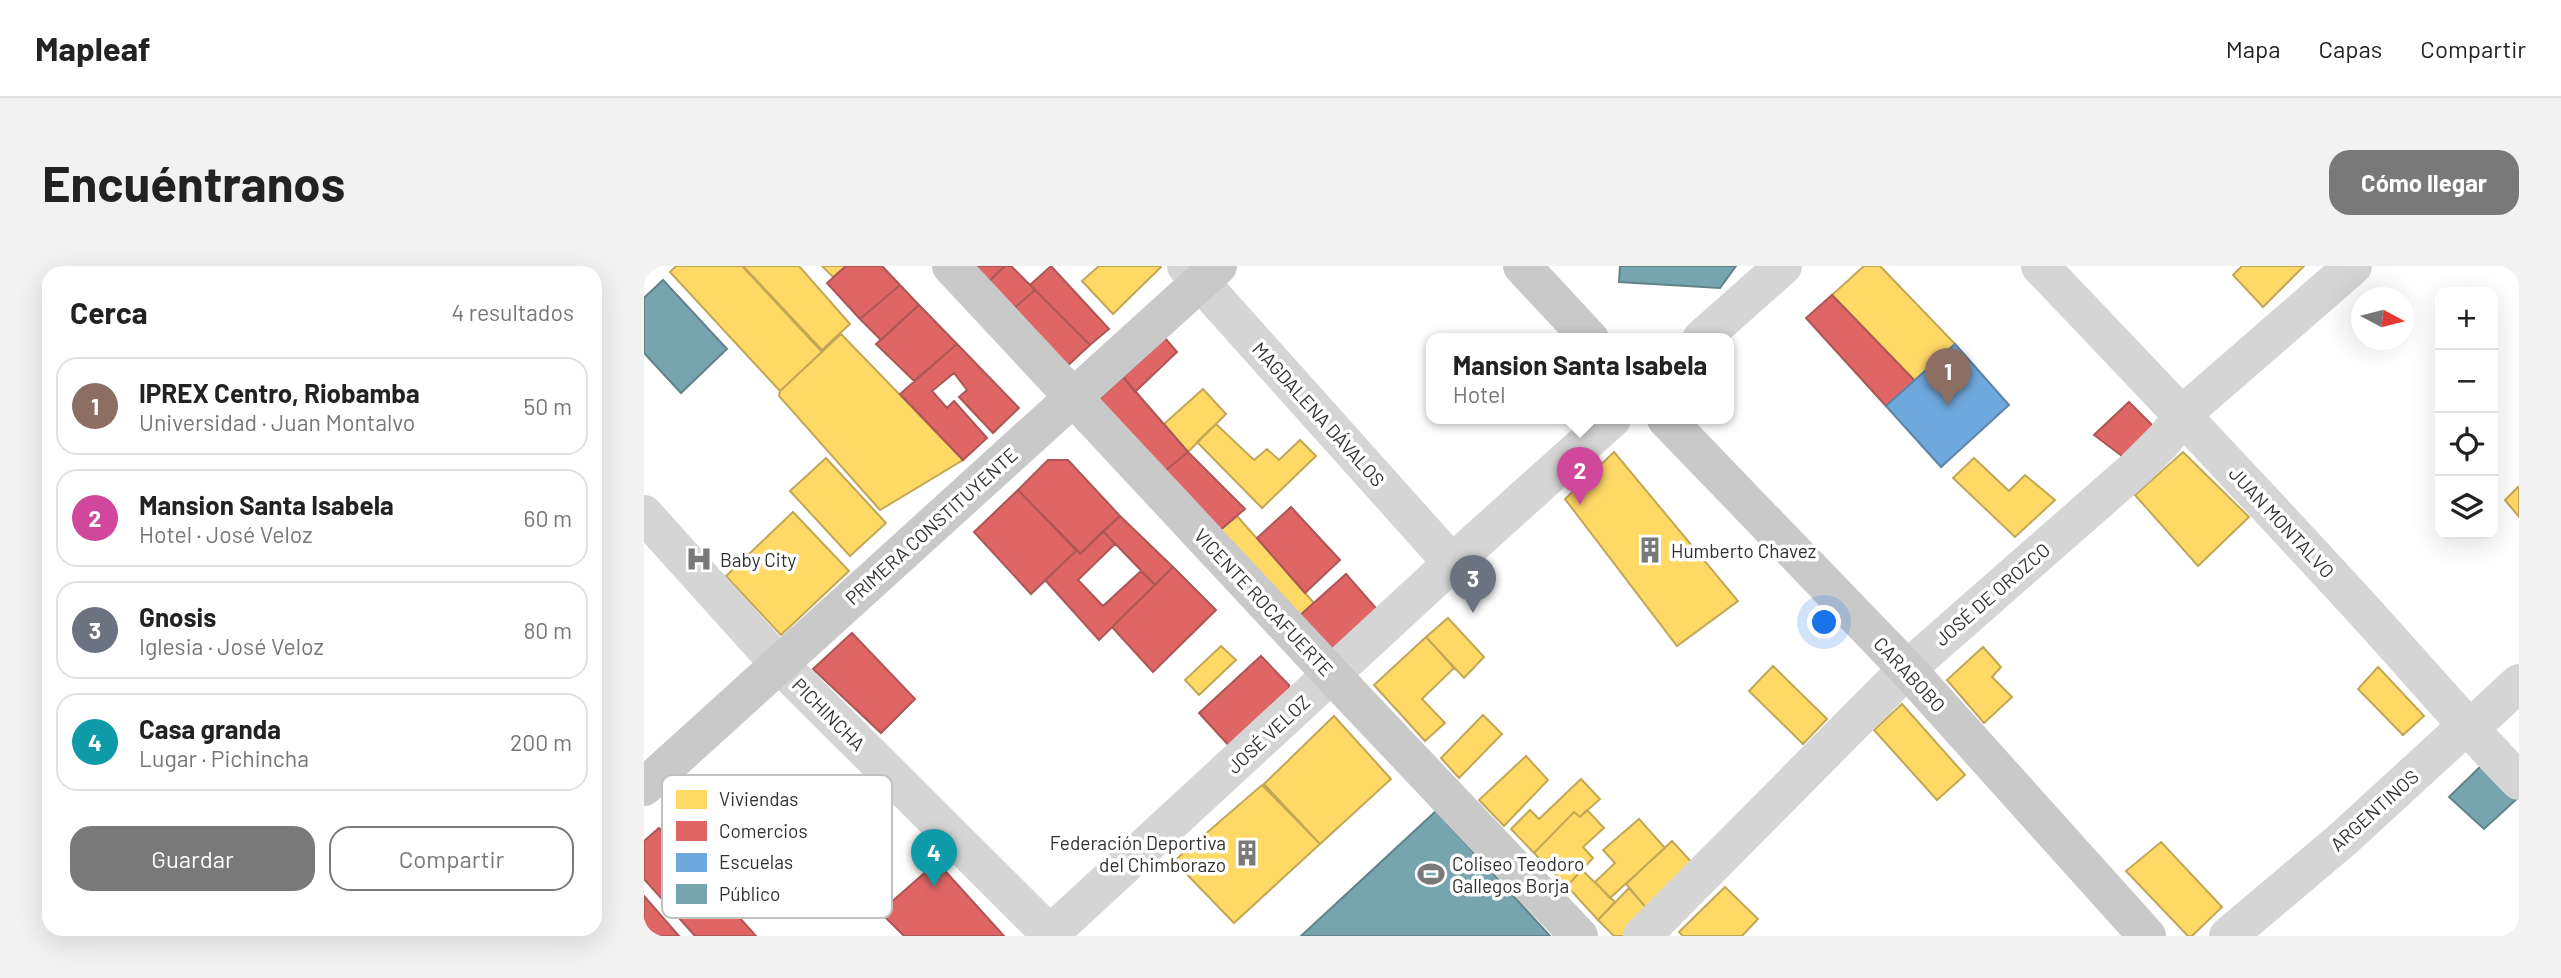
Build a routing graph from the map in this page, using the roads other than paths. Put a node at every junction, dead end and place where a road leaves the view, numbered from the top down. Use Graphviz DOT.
graph roads {
  1 [pos="951,266"];
  2 [pos="1522,266"];
  3 [pos="1783,266"];
  4 [pos="2040,266"];
  5 [pos="2353,266"];
  6 [pos="1201,271"];
  7 [pos="1584,333"];
  8 [pos="1709,333"];
  9 [pos="1074,397"];
  10 [pos="2183,414"];
  11 [pos="1606,424"];
  12 [pos="1671,424"];
  13 [pos="644,514"];
  14 [pos="1452,563"];
  15 [pos="779,664"];
  16 [pos="1907,669"];
  17 [pos="1332,675"];
  18 [pos="2519,683"];
  19 [pos="2465,727"];
  20 [pos="890,775"];
  21 [pos="892,777"];
  22 [pos="2519,781"];
  23 [pos="644,787"];
  24 [pos="1050,935"];
  25 [pos="1579,936"];
  26 [pos="1642,936"];
  27 [pos="2147,936"];
  28 [pos="2228,936"];
  1 -- 9 [label="main road, VICENTE ROCAFUERTE"];
  2 -- 7 [label="main road"];
  3 -- 8 [label="street"];
  4 -- 10 [label="street, JUAN MONTALVO"];
  5 -- 10 [label="street, JOSÉ DE OROZCO"];
  6 -- 9 [label="main road, PRIMERA CONSTITUYENTE"];
  6 -- 14 [label="street, MAGDALENA DÁVALOS"];
  9 -- 15 [label="main road, PRIMERA CONSTITUYENTE"];
  9 -- 17 [label="main road, VICENTE ROCAFUERTE"];
  10 -- 16 [label="street, JOSÉ DE OROZCO"];
  10 -- 19 [label="street, JUAN MONTALVO"];
  11 -- 14 [label="street, JOSÉ VELOZ"];
  12 -- 16 [label="main road, CARABOBO"];
  13 -- 15 [label="street, PICHINCHA"];
  14 -- 17 [label="street, JOSÉ VELOZ"];
  15 -- 20 [label="street, PICHINCHA"];
  15 -- 23 [label="main road, PRIMERA CONSTITUYENTE"];
  16 -- 26 [label="street, JOSÉ DE OROZCO"];
  16 -- 27 [label="main road, CARABOBO"];
  17 -- 24 [label="street, JOSÉ VELOZ"];
  17 -- 25 [label="main road, VICENTE ROCAFUERTE"];
  18 -- 19 [label="street, ARGENTINOS"];
  19 -- 22 [label="street, JUAN MONTALVO"];
  19 -- 28 [label="street, ARGENTINOS"];
  21 -- 24 [label="street, PICHINCHA"];
}
